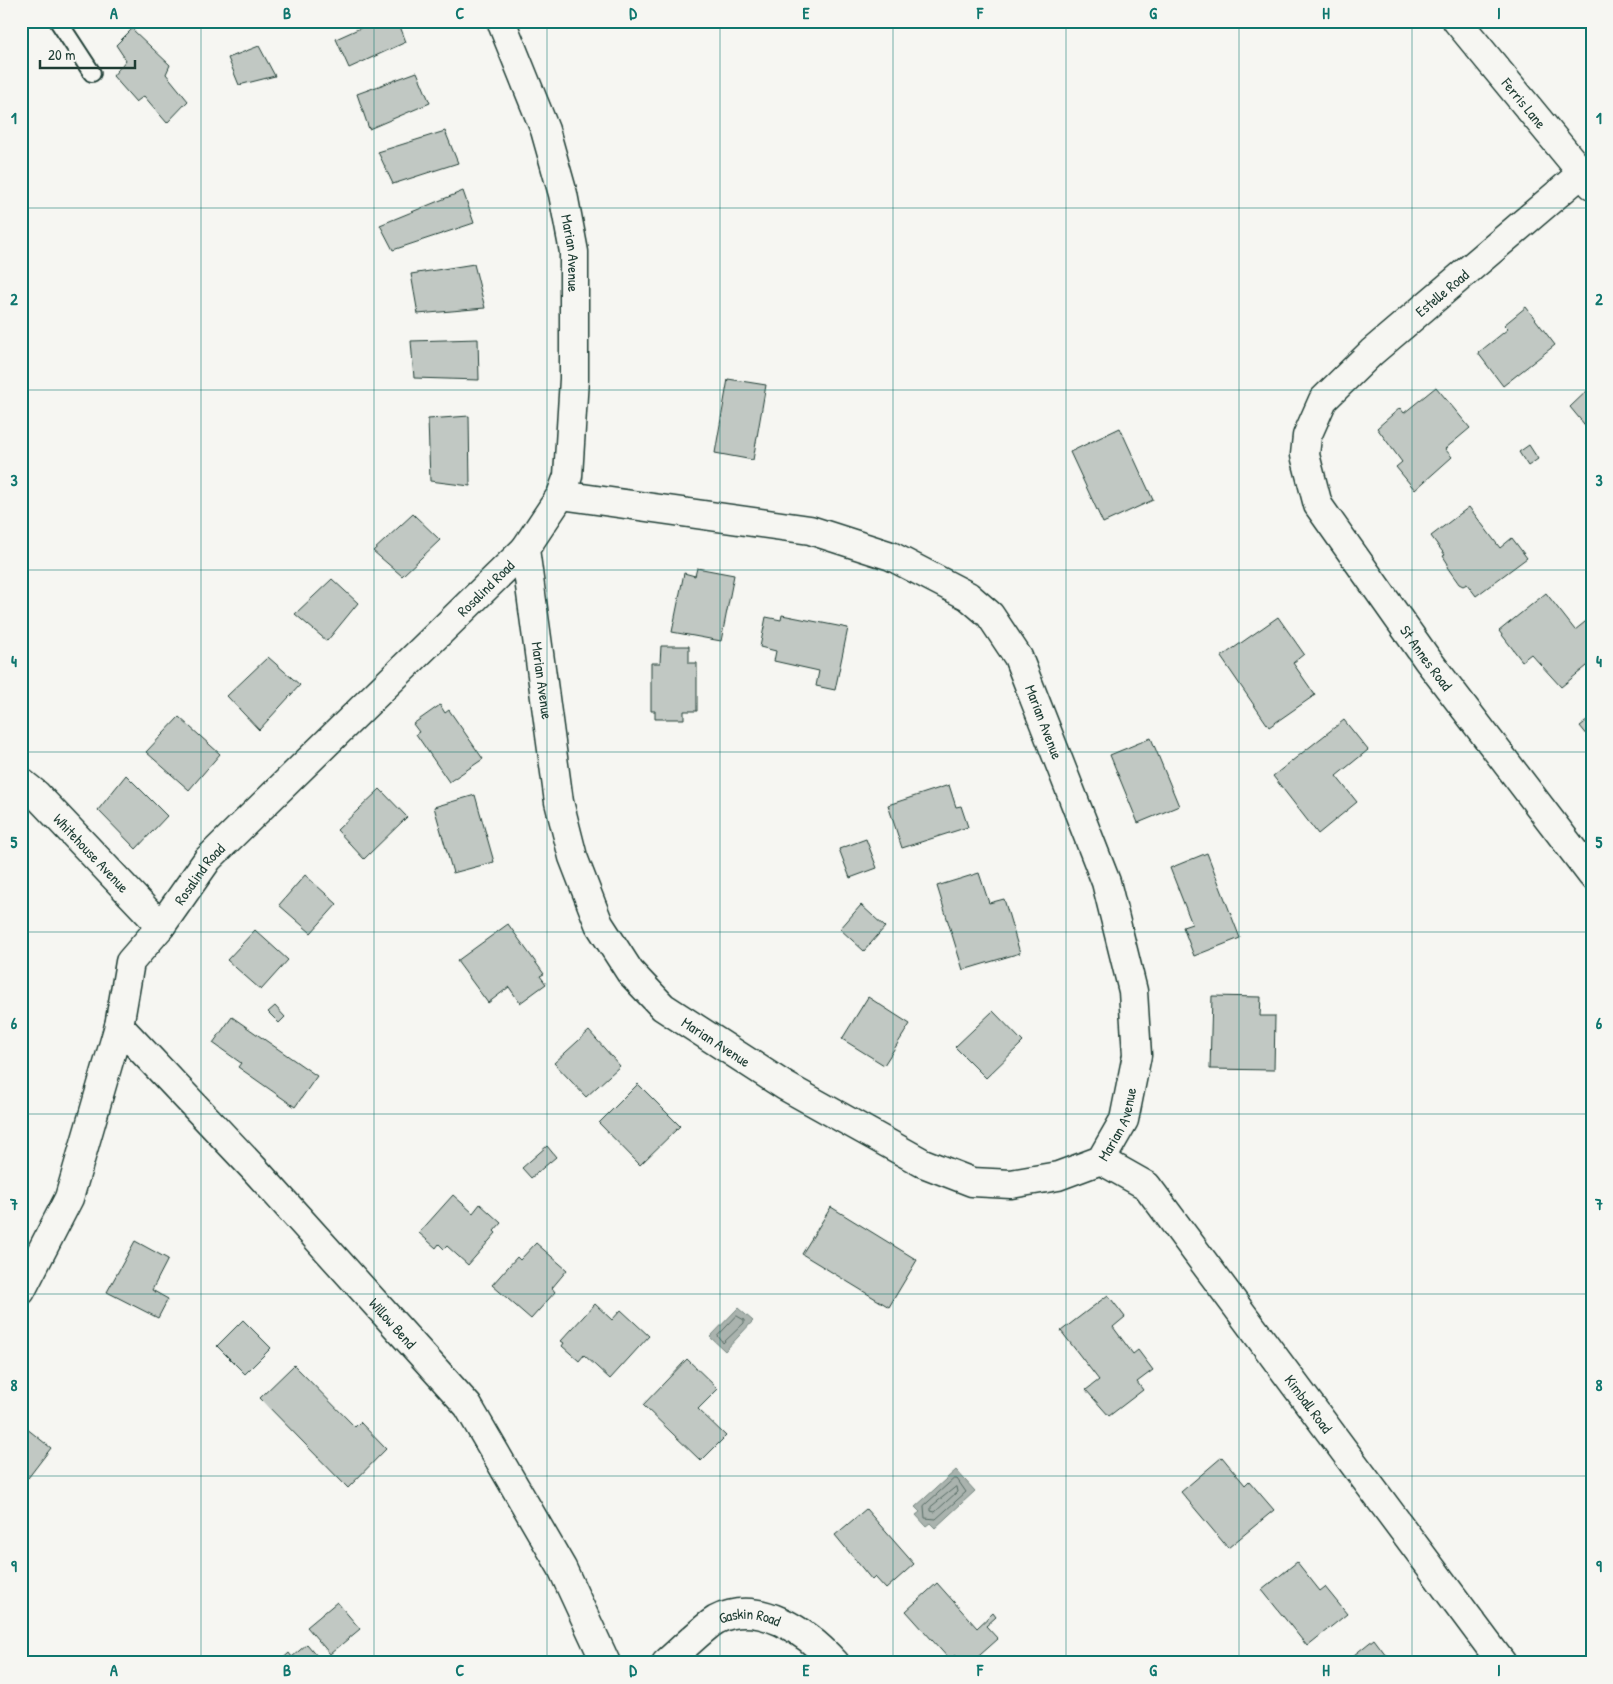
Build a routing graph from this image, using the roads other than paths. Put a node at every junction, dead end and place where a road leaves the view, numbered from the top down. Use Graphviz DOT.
graph roads {
  1 [pos="58,21"];
  2 [pos="501,21"];
  3 [pos="1457,21"];
  4 [pos="92,73"];
  5 [pos="1587,179"];
  6 [pos="1313,422"];
  7 [pos="561,495"];
  8 [pos="525,549"];
  9 [pos="21,782"];
  10 [pos="1592,875"];
  11 [pos="160,926"];
  12 [pos="120,1026"];
  13 [pos="1101,1160"];
  14 [pos="21,1291"];
  15 [pos="606,1663"];
  16 [pos="666,1663"];
  17 [pos="835,1663"];
  18 [pos="1502,1663"];
  1 -- 4 [label="lane"];
  2 -- 7 [label="street, Marian Avenue"];
  3 -- 5 [label="street, Ferris Lane"];
  5 -- 6 [label="street, Estelle Road"];
  6 -- 10 [label="street, St Annes Road"];
  7 -- 8 [label="street, Marian Avenue"];
  7 -- 13 [label="street, Marian Avenue"];
  8 -- 11 [label="street, Rosalind Road"];
  8 -- 13 [label="street, Marian Avenue"];
  9 -- 11 [label="street, Whitehouse Avenue"];
  11 -- 12 [label="street, Rosalind Road"];
  12 -- 14 [label="street, Rosalind Road"];
  12 -- 15 [label="street, Willow Bend"];
  13 -- 18 [label="street, Kimball Road"];
  16 -- 17 [label="street, Gaskin Road"];
}
